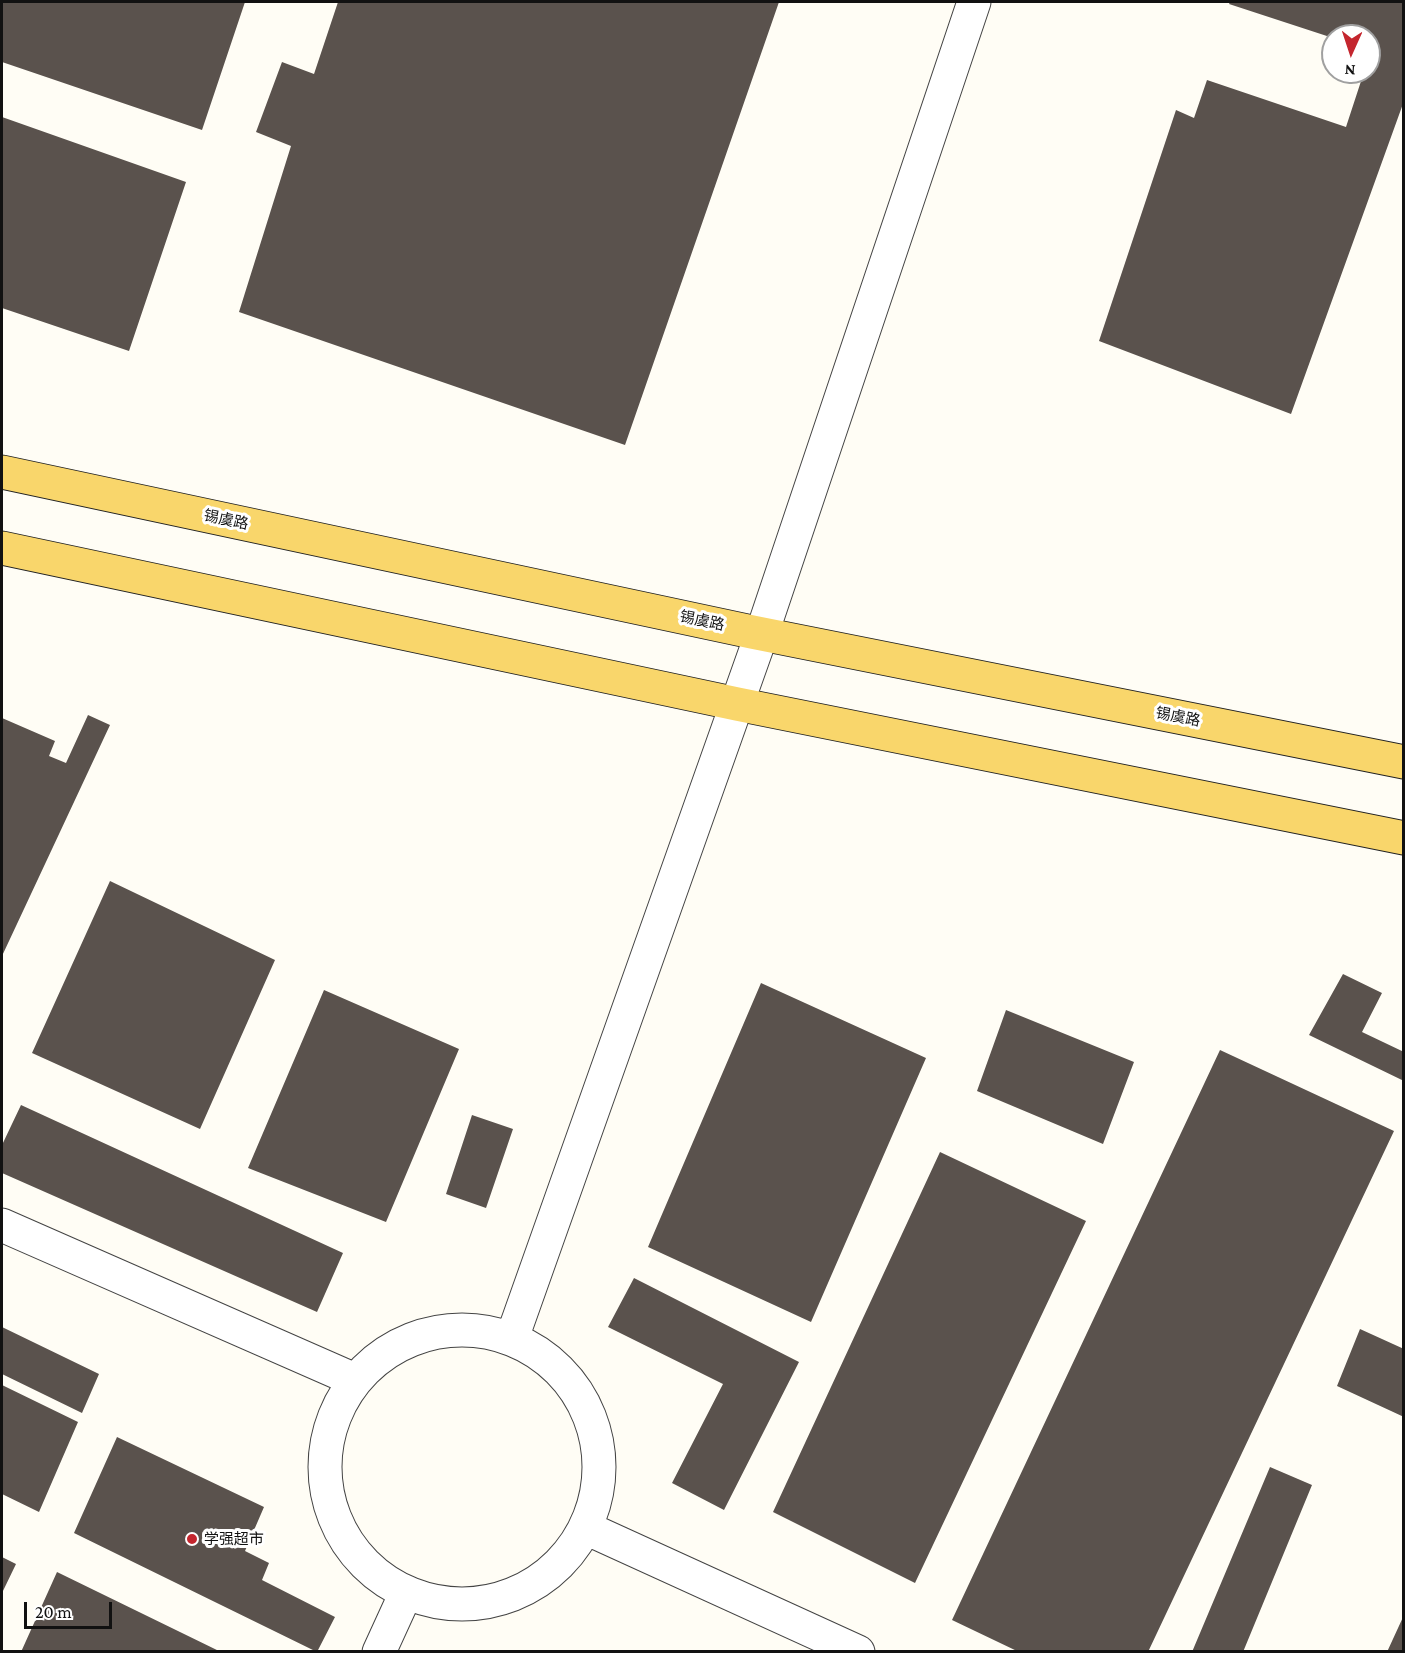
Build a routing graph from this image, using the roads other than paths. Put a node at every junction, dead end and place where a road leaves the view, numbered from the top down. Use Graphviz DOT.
graph roads {
  1 [pos="974,2"];
  2 [pos="2,472"];
  3 [pos="2,548"];
  4 [pos="762,633"];
  5 [pos="737,704"];
  6 [pos="1404,762"];
  7 [pos="1404,838"];
  8 [pos="2,1226"];
  9 [pos="512,1338"];
  10 [pos="355,1380"];
  11 [pos="586,1528"];
  12 [pos="406,1593"];
  13 [pos="378,1652"];
  14 [pos="858,1652"];
  1 -- 4 [label="street"];
  2 -- 4 [label="main road, 锡虞路"];
  3 -- 5 [label="main road"];
  4 -- 5 [label="street"];
  4 -- 6 [label="main road, 锡虞路"];
  5 -- 7 [label="main road"];
  5 -- 9 [label="street"];
  8 -- 10 [label="street"];
  9 -- 10 [label="street"];
  9 -- 11 [label="street"];
  10 -- 12 [label="street"];
  11 -- 12 [label="street"];
  11 -- 14 [label="street"];
  12 -- 13 [label="street"];
}
